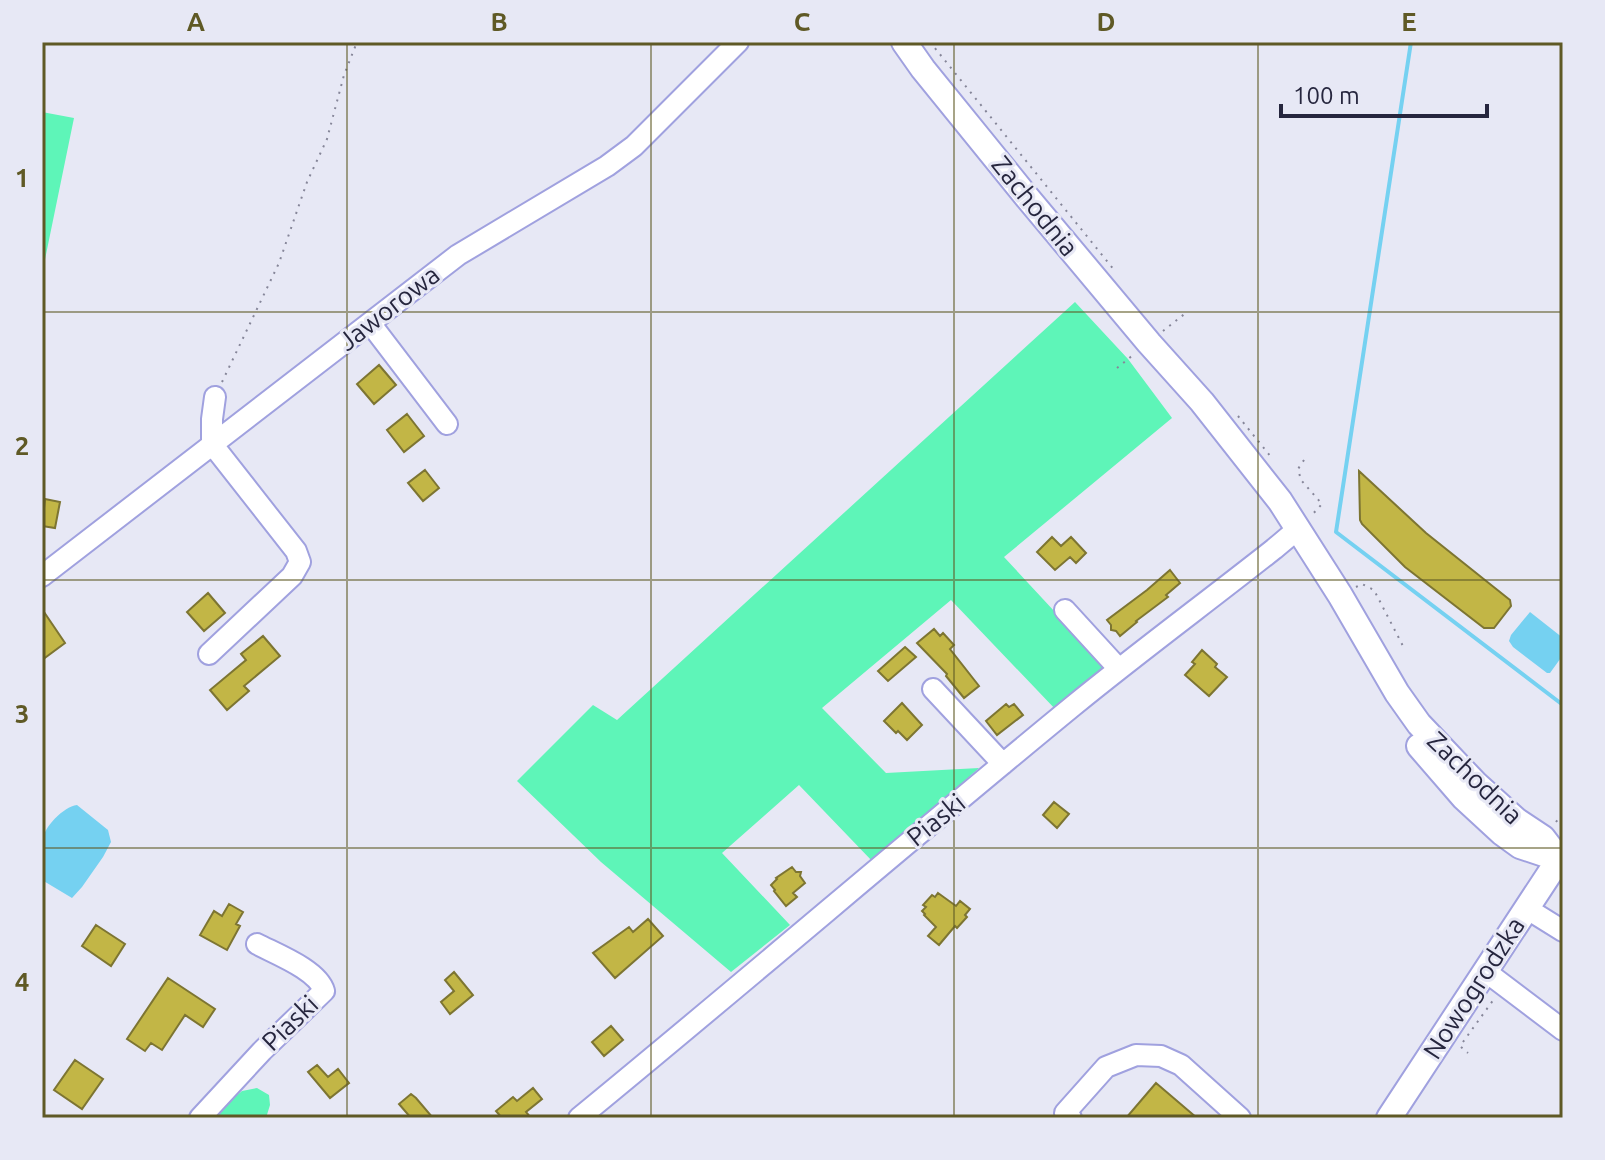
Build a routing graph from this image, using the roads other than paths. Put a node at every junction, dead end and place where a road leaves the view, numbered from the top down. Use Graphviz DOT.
graph roads {
  1 [pos="738,42"];
  2 [pos="896,42"];
  3 [pos="904,42"];
  4 [pos="923,69"];
  5 [pos="370,323"];
  6 [pos="215,397"];
  7 [pos="447,424"];
  8 [pos="212,444"];
  9 [pos="1293,532"];
  10 [pos="42,576"];
  11 [pos="1065,610"];
  12 [pos="209,654"];
  13 [pos="1119,669"];
  14 [pos="933,689"];
  15 [pos="1003,764"];
  16 [pos="1543,834"];
  17 [pos="1561,856"];
  18 [pos="1528,905"];
  19 [pos="1563,931"];
  20 [pos="257,944"];
  21 [pos="1485,971"];
  22 [pos="1563,1030"];
  23 [pos="200,1118"];
  24 [pos="579,1118"];
  25 [pos="1071,1118"];
  26 [pos="1240,1118"];
  27 [pos="1389,1118"];
  1 -- 5 [label="street, Jaworowa"];
  2 -- 4 [label="main road, Zachodnia"];
  3 -- 4 [label="main road, Zachodnia"];
  4 -- 9 [label="main road, Zachodnia"];
  5 -- 7 [label="street"];
  5 -- 8 [label="street, Jaworowa"];
  6 -- 8 [label="street"];
  8 -- 10 [label="street, Jaworowa"];
  8 -- 12 [label="street"];
  9 -- 13 [label="street, Piaski"];
  9 -- 16 [label="main road, Zachodnia"];
  9 -- 16 [label="main road, Zachodnia"];
  11 -- 13 [label="street"];
  13 -- 15 [label="street, Piaski"];
  14 -- 15 [label="street"];
  15 -- 24 [label="street, Piaski"];
  16 -- 17 [label="main road, Zachodnia"];
  16 -- 18 [label="main road"];
  17 -- 18 [label="main road, Nowogrodzka"];
  18 -- 19 [label="street"];
  18 -- 21 [label="main road, Nowogrodzka"];
  20 -- 23 [label="street, Piaski"];
  21 -- 22 [label="street"];
  21 -- 27 [label="main road, Nowogrodzka"];
  25 -- 26 [label="street"];
}
